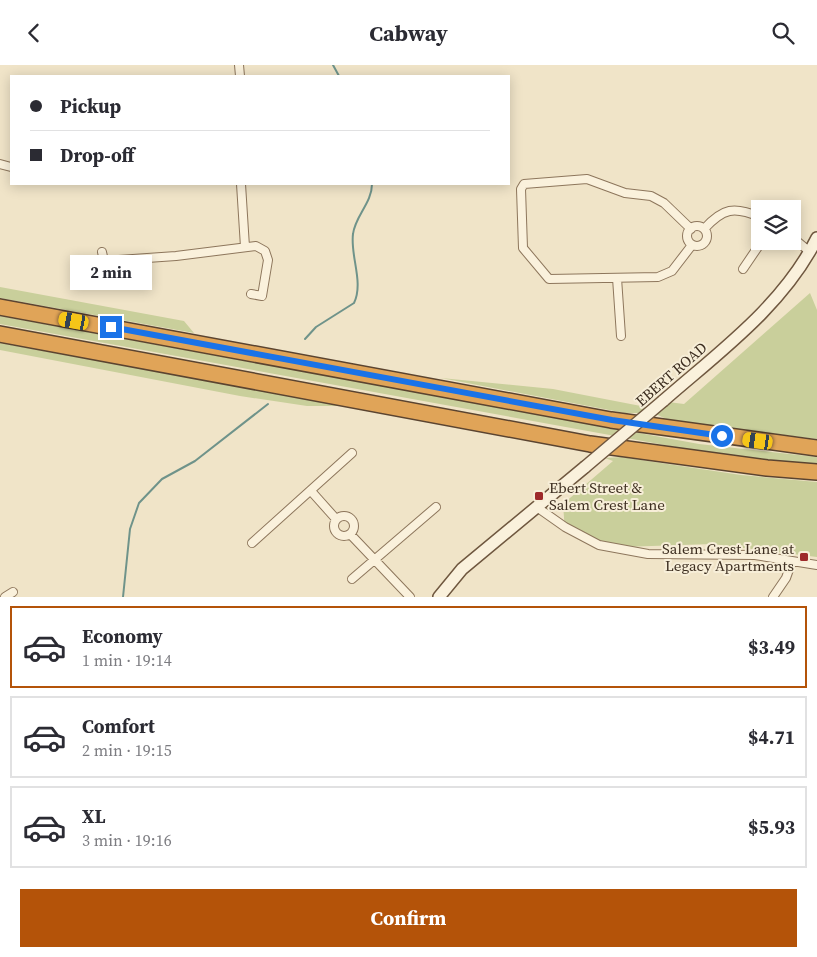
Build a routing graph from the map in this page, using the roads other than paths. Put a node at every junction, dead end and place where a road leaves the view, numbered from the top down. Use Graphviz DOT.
graph roads {
  1 [pos="241,185"];
  2 [pos="751,214"];
  3 [pos="691,229"];
  4 [pos="704,229"];
  5 [pos="817,238"];
  6 [pos="692,245"];
  7 [pos="801,245"];
  8 [pos="245,247"];
  9 [pos="756,250"];
  10 [pos="102,252"];
  11 [pos="810,253"];
  12 [pos="743,269"];
  13 [pos="617,278"];
  14 [pos="251,294"];
  15 [pos="0,307"];
  16 [pos="0,334"];
  17 [pos="621,336"];
  18 [pos="817,448"];
  19 [pos="352,453"];
  20 [pos="817,472"];
  21 [pos="310,491"];
  22 [pos="436,507"];
  23 [pos="538,508"];
  24 [pos="336,519"];
  25 [pos="350,534"];
  26 [pos="252,543"];
  27 [pos="374,560"];
  28 [pos="792,561"];
  29 [pos="817,565"];
  30 [pos="352,579"];
  31 [pos="13,592"];
  32 [pos="5,597"];
  33 [pos="410,597"];
  34 [pos="439,597"];
  35 [pos="773,597"];
  1 -- 8 [label="street"];
  2 -- 4 [label="street"];
  3 -- 4 [label="street"];
  3 -- 6 [label="street"];
  3 -- 13 [label="street"];
  4 -- 6 [label="street"];
  5 -- 11 [label="main road, EBERT ROAD"];
  6 -- 13 [label="street"];
  7 -- 11 [label="street"];
  8 -- 10 [label="street"];
  8 -- 14 [label="street"];
  9 -- 12 [label="street"];
  11 -- 23 [label="main road, EBERT ROAD, bridge"];
  13 -- 17 [label="street"];
  15 -- 18 [label="highway"];
  16 -- 20 [label="highway"];
  19 -- 21 [label="street"];
  21 -- 24 [label="street"];
  21 -- 26 [label="street"];
  22 -- 27 [label="street"];
  23 -- 28 [label="street"];
  23 -- 34 [label="main road, EBERT ROAD"];
  24 -- 25 [label="street"];
  24 -- 25 [label="street"];
  25 -- 27 [label="street"];
  27 -- 30 [label="street"];
  27 -- 33 [label="street"];
  28 -- 29 [label="street"];
  28 -- 35 [label="street"];
  31 -- 32 [label="street"];
}
